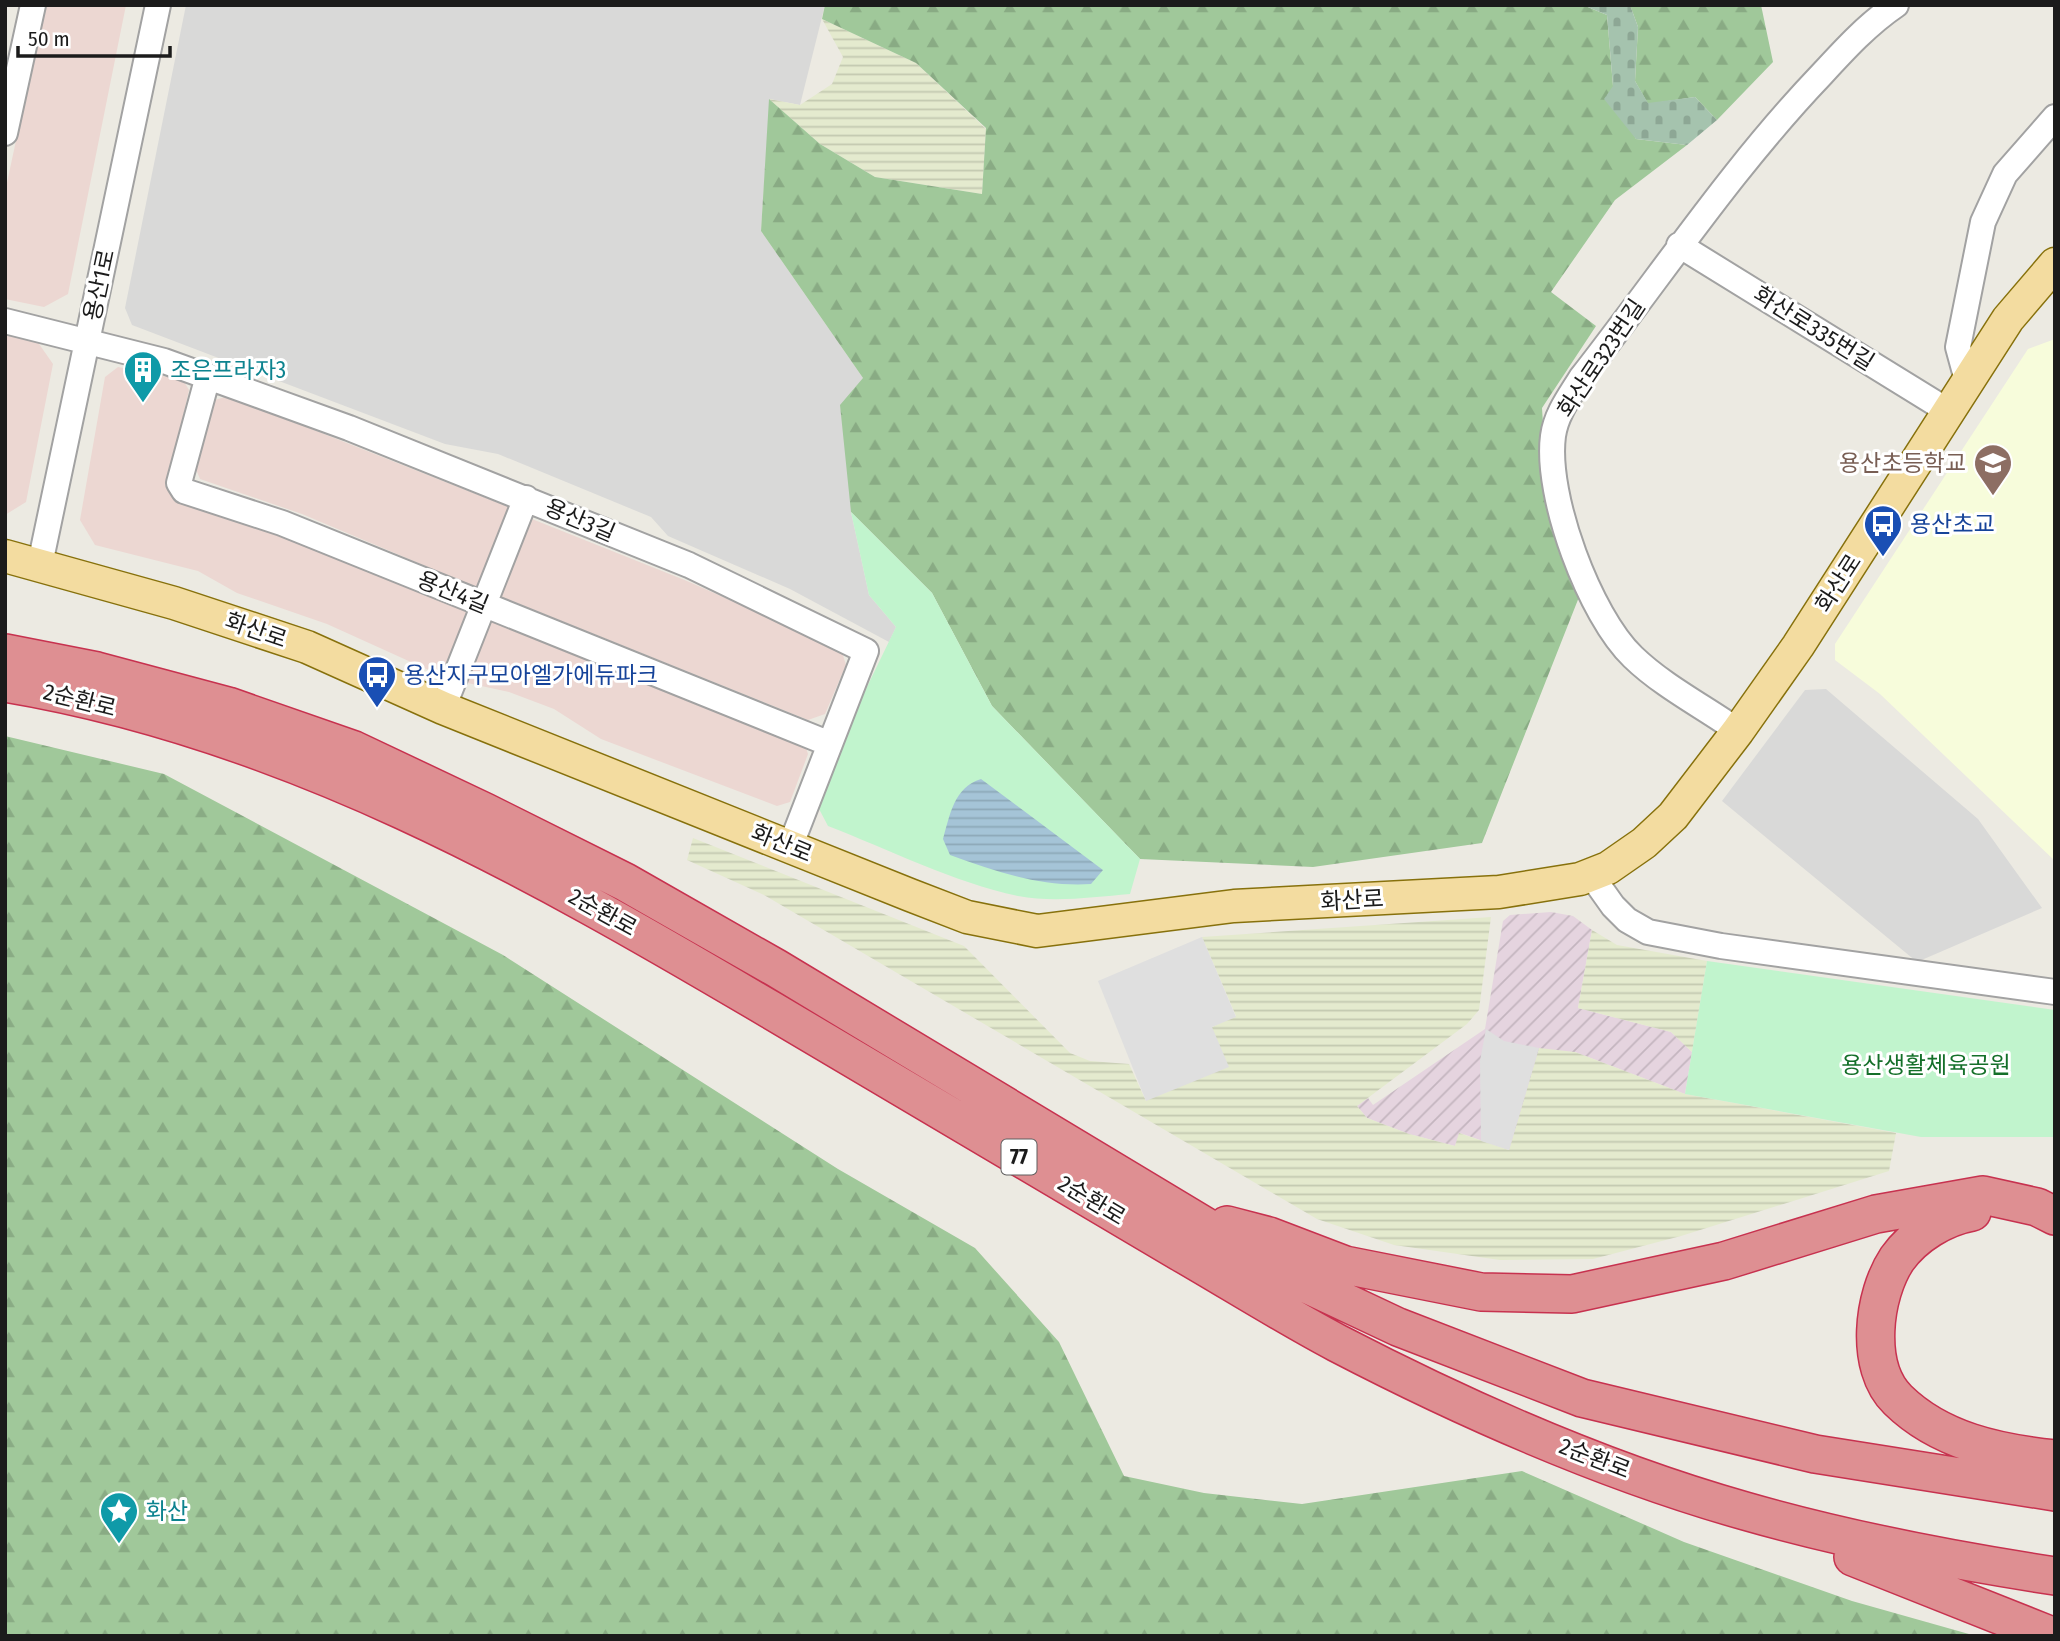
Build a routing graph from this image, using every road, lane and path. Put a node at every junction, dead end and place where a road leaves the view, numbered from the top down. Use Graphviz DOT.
graph roads {
  1 [pos="33,5"];
  2 [pos="158,5"];
  3 [pos="1896,5"];
  4 [pos="2055,117"];
  5 [pos="5,133"];
  6 [pos="1679,245"];
  7 [pos="2055,264"];
  8 [pos="5,321"];
  9 [pos="87,341"];
  10 [pos="208,376"];
  11 [pos="1967,380"];
  12 [pos="1948,411"];
  13 [pos="526,498"];
  14 [pos="5,556"];
  15 [pos="40,564"];
  16 [pos="484,604"];
  17 [pos="5,653"];
  18 [pos="5,683"];
  19 [pos="443,708"];
  20 [pos="1738,731"];
  21 [pos="830,744"];
  22 [pos="790,847"];
  23 [pos="1591,875"];
  24 [pos="2055,992"];
  25 [pos="1181,1212"];
  26 [pos="2055,1216"];
  27 [pos="2055,1230"];
  28 [pos="2055,1460"];
  29 [pos="2055,1492"];
  30 [pos="1742,1511"];
  31 [pos="2055,1576"];
  32 [pos="2052,1636"];
  1 -- 5 [label="street"];
  2 -- 9 [label="street, 용산1로"];
  3 -- 6 [label="street, 화산로323번길"];
  4 -- 11 [label="street"];
  6 -- 12 [label="street, 화산로335번길"];
  6 -- 20 [label="street, 화산로323번길"];
  7 -- 11 [label="main road, 화산로"];
  8 -- 9 [label="street, 용산3길"];
  9 -- 10 [label="street, 용산3길"];
  9 -- 15 [label="street, 용산1로"];
  10 -- 13 [label="street, 용산3길"];
  10 -- 16 [label="street, 용산4길"];
  11 -- 12 [label="main road, 화산로"];
  12 -- 20 [label="main road, 화산로"];
  13 -- 16 [label="street"];
  13 -- 21 [label="street, 용산3길"];
  14 -- 15 [label="main road, 화산로"];
  15 -- 19 [label="main road, 화산로"];
  16 -- 19 [label="street"];
  16 -- 21 [label="street, 용산4길"];
  17 -- 25 [label="highway, 2순환로 / 77"];
  18 -- 30 [label="highway, 2순환로 / 77"];
  19 -- 22 [label="main road, 화산로"];
  20 -- 23 [label="main road, 화산로"];
  21 -- 22 [label="street, 용산3길"];
  22 -- 23 [label="main road, 화산로"];
  23 -- 24 [label="street"];
  25 -- 26 [label="highway"];
  25 -- 29 [label="highway, 2순환로 / 77"];
  27 -- 28 [label="highway"];
  30 -- 31 [label="highway, 2순환로 / 77"];
  30 -- 32 [label="highway"];
}
